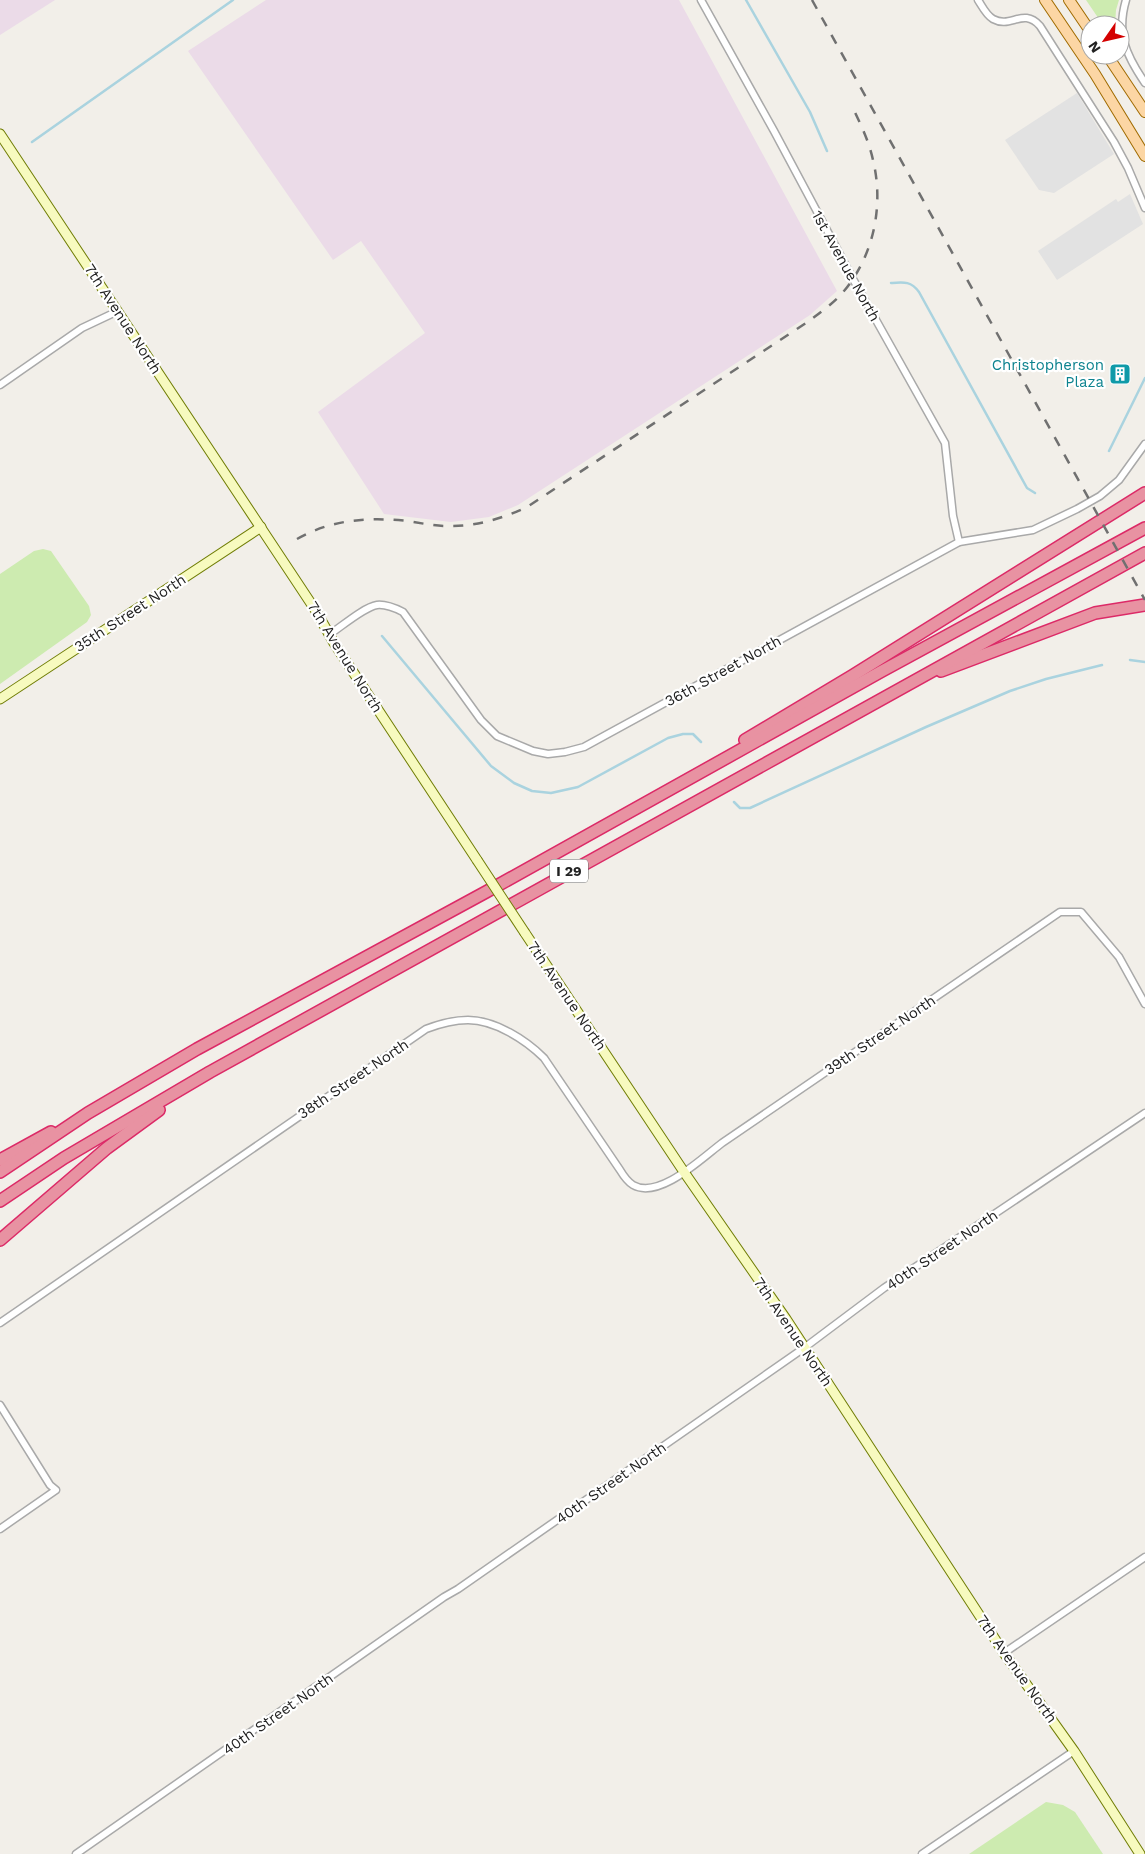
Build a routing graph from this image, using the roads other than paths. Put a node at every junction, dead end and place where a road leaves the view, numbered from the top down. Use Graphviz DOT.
graph roads {
  1 [pos="701,0"];
  2 [pos="978,0"];
  3 [pos="1045,0"];
  4 [pos="1069,0"];
  5 [pos="1126,0"];
  6 [pos="1080,16"];
  7 [pos="1113,65"];
  8 [pos="1145,83"];
  9 [pos="1145,112"];
  10 [pos="0,134"];
  11 [pos="1145,156"];
  12 [pos="1145,208"];
  13 [pos="118,312"];
  14 [pos="0,385"];
  15 [pos="1145,444"];
  16 [pos="1145,492"];
  17 [pos="261,527"];
  18 [pos="1145,528"];
  19 [pos="958,542"];
  20 [pos="1145,553"];
  21 [pos="1145,605"];
  22 [pos="330,634"];
  23 [pos="905,685"];
  24 [pos="0,699"];
  25 [pos="687,780"];
  26 [pos="1145,1004"];
  27 [pos="210,1072"];
  28 [pos="88,1113"];
  29 [pos="1145,1113"];
  30 [pos="0,1160"];
  31 [pos="0,1172"];
  32 [pos="684,1172"];
  33 [pos="0,1200"];
  34 [pos="0,1240"];
  35 [pos="0,1323"];
  36 [pos="804,1348"];
  37 [pos="0,1405"];
  38 [pos="0,1529"];
  39 [pos="1145,1556"];
  40 [pos="1004,1653"];
  41 [pos="1074,1751"];
  42 [pos="76,1854"];
  43 [pos="922,1854"];
  44 [pos="1140,1854"];
  1 -- 19 [label="street, 1st Avenue North"];
  2 -- 12 [label="street"];
  3 -- 11 [label="main road"];
  4 -- 6 [label="main road"];
  5 -- 8 [label="street"];
  7 -- 9 [label="main road"];
  10 -- 13 [label="street, 7th Avenue North"];
  13 -- 14 [label="street"];
  13 -- 17 [label="street, 7th Avenue North"];
  15 -- 19 [label="street, 36th Street North"];
  16 -- 25 [label="highway"];
  17 -- 22 [label="street, 7th Avenue North"];
  17 -- 24 [label="street, 35th Street North"];
  18 -- 25 [label="highway, I 29"];
  19 -- 22 [label="street, 36th Street North"];
  20 -- 23 [label="highway, I 29"];
  21 -- 23 [label="highway"];
  22 -- 32 [label="street, 7th Avenue North, bridge"];
  23 -- 27 [label="highway, I 29"];
  25 -- 28 [label="highway, I 29"];
  26 -- 32 [label="street, 39th Street North"];
  27 -- 33 [label="highway, I 29"];
  27 -- 34 [label="highway"];
  28 -- 30 [label="highway"];
  28 -- 31 [label="highway, I 29"];
  29 -- 36 [label="street, 40th Street North"];
  32 -- 35 [label="street, 38th Street North"];
  32 -- 36 [label="street, 7th Avenue North"];
  36 -- 40 [label="street, 7th Avenue North"];
  36 -- 42 [label="street, 40th Street North"];
  37 -- 38 [label="street"];
  39 -- 40 [label="street"];
  40 -- 41 [label="street, 7th Avenue North"];
  41 -- 43 [label="street"];
  41 -- 44 [label="street, 7th Avenue North"];
}
